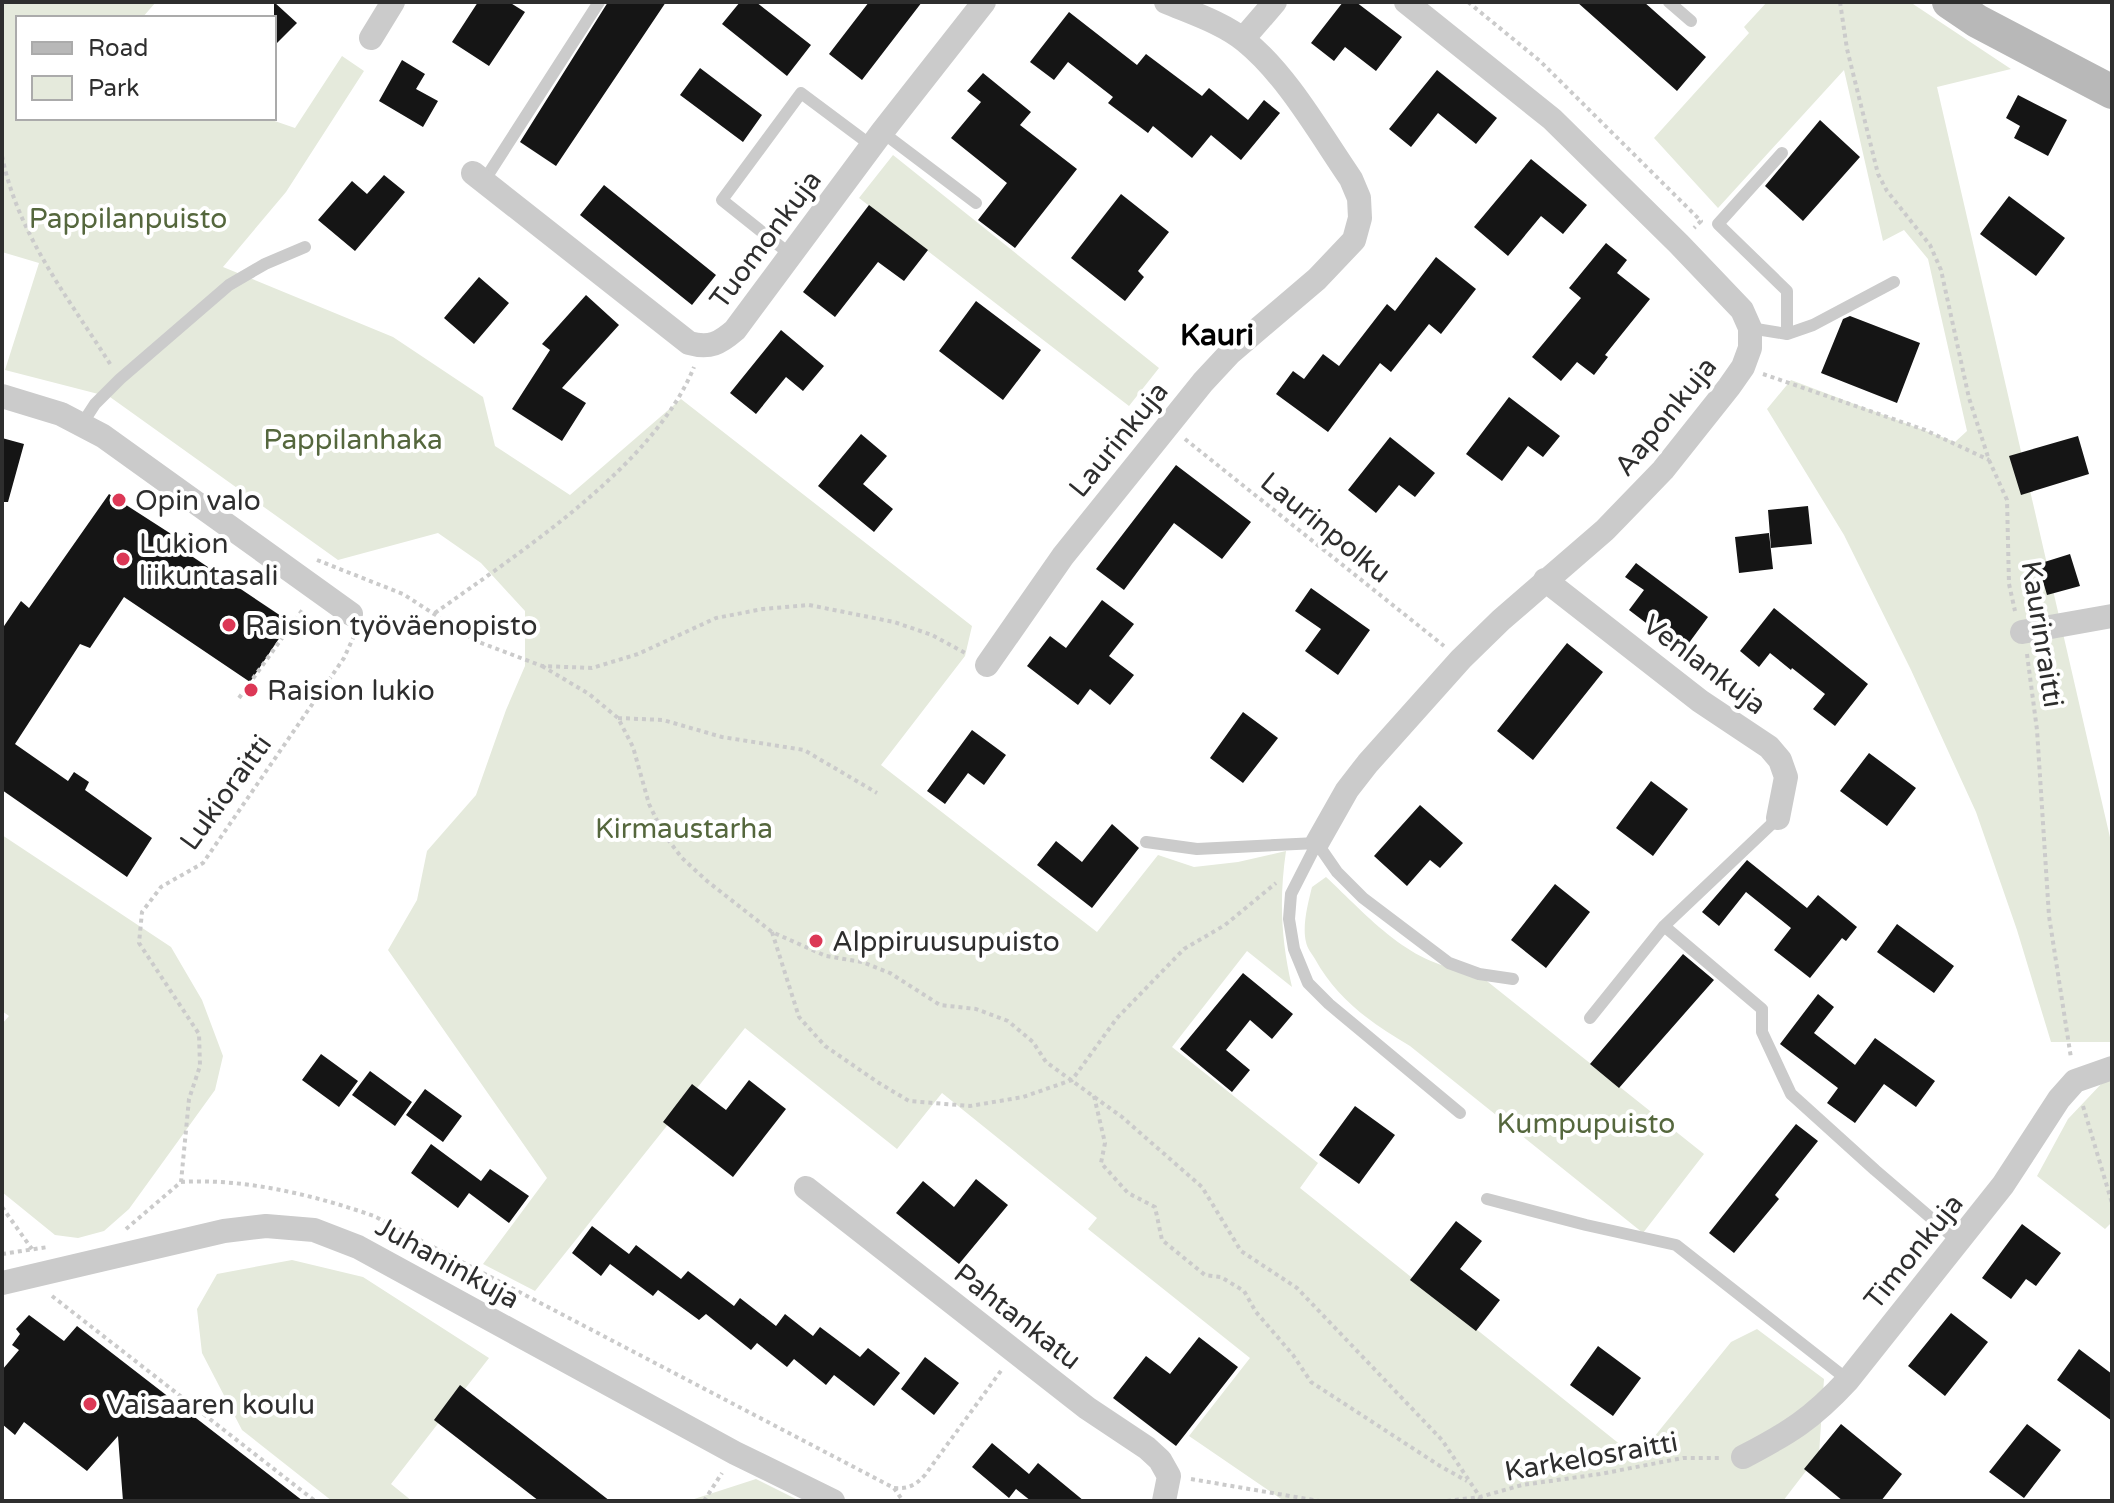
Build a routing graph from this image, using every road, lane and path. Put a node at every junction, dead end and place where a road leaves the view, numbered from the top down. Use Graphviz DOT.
graph roads {
  1 [pos="393,2"];
  2 [pos="599,2"];
  3 [pos="984,2"];
  4 [pos="1166,2"];
  5 [pos="1275,2"];
  6 [pos="1406,2"];
  7 [pos="1468,2"];
  8 [pos="1669,2"];
  9 [pos="1840,2"];
  10 [pos="1949,2"];
  11 [pos="1691,21"];
  12 [pos="371,38"];
  13 [pos="1243,39"];
  14 [pos="2112,92"];
  15 [pos="877,139"];
  16 [pos="1782,153"];
  17 [pos="2,156"];
  18 [pos="478,177"];
  19 [pos="976,203"];
  20 [pos="1701,221"];
  21 [pos="305,247"];
  22 [pos="791,255"];
  23 [pos="1894,282"];
  24 [pos="1750,328"];
  25 [pos="1787,334"];
  26 [pos="702,347"];
  27 [pos="1743,367"];
  28 [pos="120,379"];
  29 [pos="2,396"];
  30 [pos="82,424"];
  31 [pos="1167,425"];
  32 [pos="1989,460"];
  33 [pos="333,566"];
  34 [pos="363,580"];
  35 [pos="1545,580"];
  36 [pos="316,590"];
  37 [pos="435,613"];
  38 [pos="2112,616"];
  39 [pos="353,624"];
  40 [pos="2022,632"];
  41 [pos="1461,659"];
  42 [pos="987,665"];
  43 [pos="542,666"];
  44 [pos="239,698"];
  45 [pos="618,718"];
  46 [pos="877,793"];
  47 [pos="1778,818"];
  48 [pos="1146,842"];
  49 [pos="1317,843"];
  50 [pos="1284,875"];
  51 [pos="1664,926"];
  52 [pos="772,932"];
  53 [pos="1513,979"];
  54 [pos="1590,1018"];
  55 [pos="2112,1068"];
  56 [pos="1072,1080"];
  57 [pos="2075,1081"];
  58 [pos="1094,1096"];
  59 [pos="1460,1113"];
  60 [pos="181,1182"];
  61 [pos="806,1188"];
  62 [pos="1487,1199"];
  63 [pos="2112,1203"];
  64 [pos="2,1207"];
  65 [pos="116,1235"];
  66 [pos="1959,1242"];
  67 [pos="59,1246"];
  68 [pos="31,1247"];
  69 [pos="2,1254"];
  70 [pos="44,1271"];
  71 [pos="2,1283"];
  72 [pos="1015,1352"];
  73 [pos="1848,1380"];
  74 [pos="735,1453"];
  75 [pos="1743,1457"];
  76 [pos="1169,1476"];
  77 [pos="1470,1482"];
  78 [pos="894,1488"];
  79 [pos="1480,1499"];
  80 [pos="315,1501"];
  81 [pos="704,1501"];
  82 [pos="833,1501"];
  83 [pos="903,1501"];
  84 [pos="1164,1501"];
  85 [pos="1319,1501"];
  86 [pos="1447,1501"];
  1 -- 12 [label="street"];
  2 -- 18 [label="lane"];
  3 -- 15 [label="street, Tuomonkuja"];
  4 -- 13 [label="street, Laurinkuja"];
  5 -- 13 [label="street"];
  6 -- 24 [label="street"];
  7 -- 20 [label="path"];
  8 -- 11 [label="lane"];
  9 -- 32 [label="path, Kaurinraitti"];
  10 -- 14 [label="street"];
  13 -- 31 [label="street, Laurinkuja"];
  15 -- 19 [label="lane"];
  15 -- 22 [label="street, Tuomonkuja"];
  15 -- 22 [label="lane"];
  16 -- 25 [label="lane"];
  17 -- 28 [label="path"];
  18 -- 26 [label="street, Tuomonkuja"];
  21 -- 28 [label="lane"];
  22 -- 26 [label="street, Tuomonkuja"];
  23 -- 25 [label="lane"];
  24 -- 25 [label="lane"];
  24 -- 27 [label="street, Aaponkuja"];
  26 -- 37 [label="path"];
  27 -- 32 [label="path"];
  27 -- 35 [label="street, Aaponkuja"];
  28 -- 30 [label="lane"];
  29 -- 30 [label="street"];
  30 -- 36 [label="street"];
  31 -- 41 [label="path, Laurinpolku"];
  31 -- 42 [label="street, Laurinkuja"];
  32 -- 40 [label="path, Kaurinraitti"];
  33 -- 36 [label="path"];
  34 -- 37 [label="path"];
  35 -- 41 [label="street, Aaponkuja"];
  35 -- 47 [label="street, Venlankuja"];
  36 -- 39 [label="street"];
  36 -- 44 [label="path"];
  37 -- 43 [label="path"];
  38 -- 40 [label="street"];
  39 -- 60 [label="path, Lukioraitti"];
  40 -- 57 [label="path, Kaurinraitti"];
  41 -- 49 [label="street, Aaponkuja"];
  42 -- 43 [label="path"];
  43 -- 45 [label="path"];
  45 -- 46 [label="path"];
  45 -- 52 [label="path"];
  47 -- 51 [label="lane"];
  48 -- 49 [label="lane"];
  49 -- 53 [label="lane"];
  49 -- 59 [label="lane"];
  50 -- 56 [label="path"];
  51 -- 54 [label="lane"];
  51 -- 66 [label="lane"];
  52 -- 56 [label="path"];
  52 -- 56 [label="path"];
  55 -- 57 [label="street"];
  56 -- 58 [label="path"];
  57 -- 63 [label="path, Kaurinraitti"];
  57 -- 66 [label="street, Timonkuja"];
  58 -- 77 [label="path"];
  58 -- 77 [label="path"];
  60 -- 65 [label="path"];
  60 -- 78 [label="path"];
  61 -- 72 [label="street, Pahtankatu"];
  62 -- 73 [label="lane"];
  64 -- 68 [label="path"];
  66 -- 73 [label="street, Timonkuja"];
  67 -- 68 [label="path"];
  68 -- 69 [label="path"];
  68 -- 70 [label="path"];
  70 -- 71 [label="street, Juhaninkuja"];
  70 -- 74 [label="street, Juhaninkuja"];
  70 -- 80 [label="path"];
  72 -- 76 [label="street, Pahtankatu"];
  72 -- 78 [label="path"];
  73 -- 75 [label="street, Timonkuja"];
  74 -- 81 [label="path"];
  74 -- 82 [label="street, Juhaninkuja"];
  75 -- 79 [label="path, Karkelosraitti"];
  76 -- 84 [label="street"];
  76 -- 85 [label="path"];
  77 -- 79 [label="path"];
  78 -- 83 [label="path"];
  79 -- 86 [label="path, Karkelosraitti"];
}
